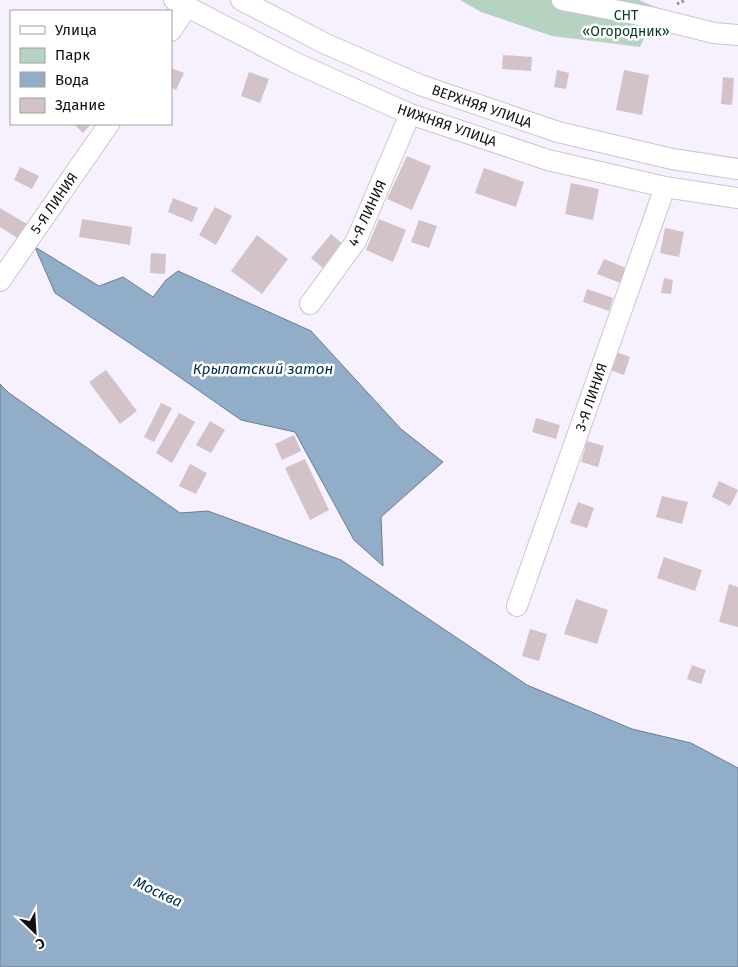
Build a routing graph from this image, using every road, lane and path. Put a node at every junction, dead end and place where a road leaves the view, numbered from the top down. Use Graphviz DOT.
graph roads {
  1 [pos="240,0"];
  2 [pos="562,0"];
  3 [pos="181,4"];
  4 [pos="172,28"];
  5 [pos="738,35"];
  6 [pos="410,114"];
  7 [pos="107,125"];
  8 [pos="738,169"];
  9 [pos="666,187"];
  10 [pos="738,198"];
  11 [pos="0,281"];
  12 [pos="310,304"];
  13 [pos="517,606"];
  1 -- 8 [label="street, ВЕРХНЯЯ УЛИЦА"];
  2 -- 5 [label="street"];
  3 -- 4 [label="street"];
  3 -- 6 [label="street, НИЖНЯЯ УЛИЦА"];
  6 -- 9 [label="street, НИЖНЯЯ УЛИЦА"];
  6 -- 12 [label="street, 4-Я ЛИНИЯ"];
  7 -- 11 [label="street, 5-Я ЛИНИЯ"];
  9 -- 10 [label="street, НИЖНЯЯ УЛИЦА"];
  9 -- 13 [label="street, 3-Я ЛИНИЯ"];
}
